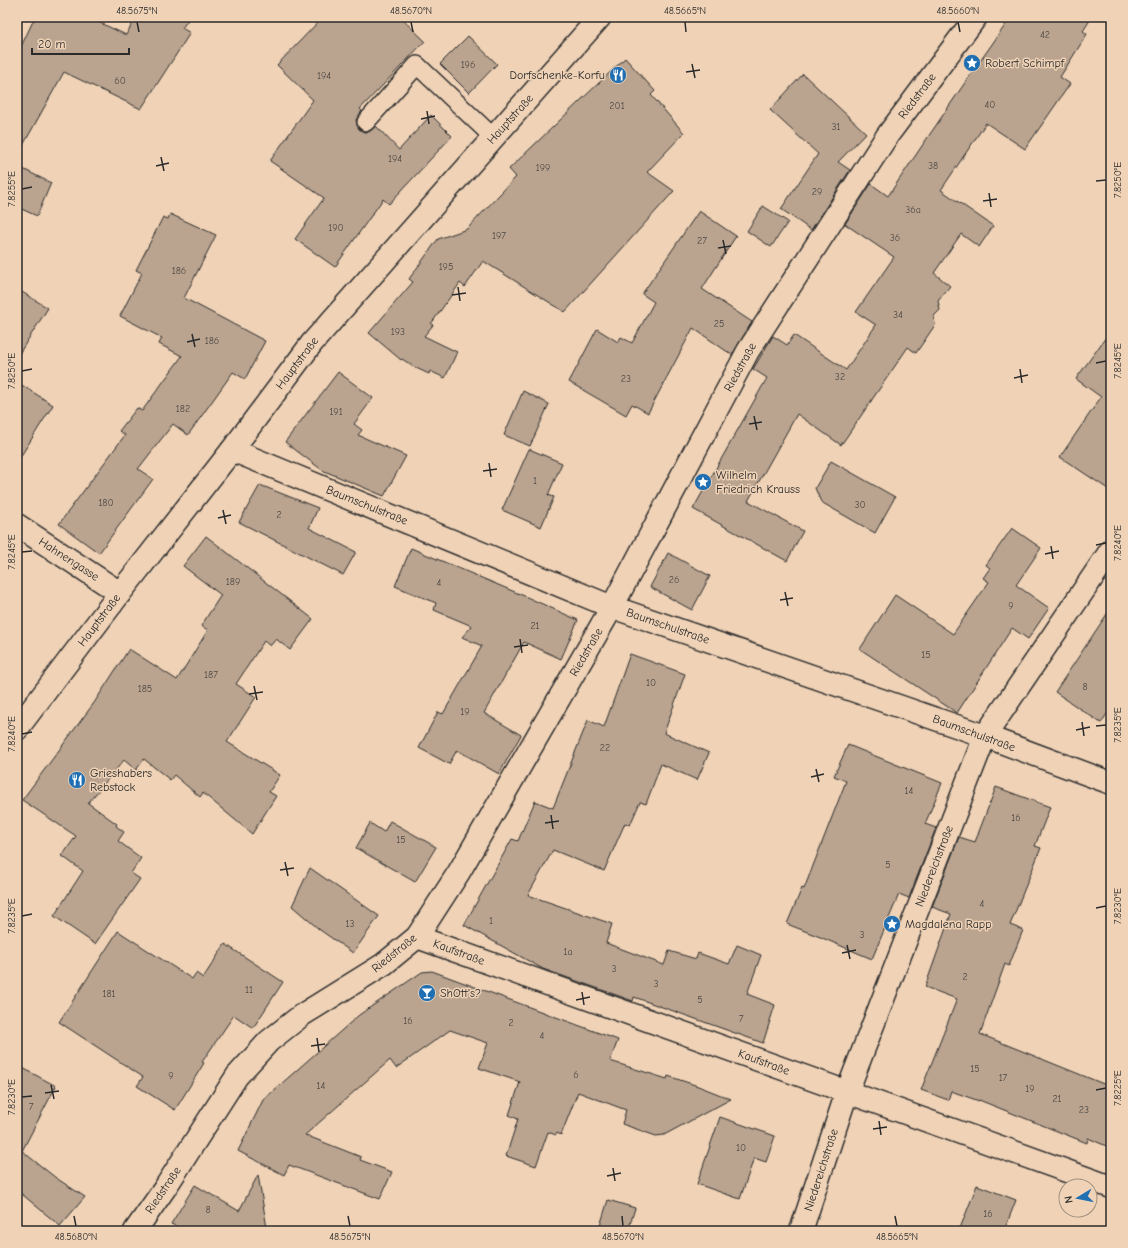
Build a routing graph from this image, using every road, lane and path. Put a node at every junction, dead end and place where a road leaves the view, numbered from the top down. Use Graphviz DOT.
graph roads {
  1 [pos="600,17"];
  2 [pos="976,17"];
  3 [pos="366,122"];
  4 [pos="493,137"];
  5 [pos="232,450"];
  6 [pos="17,525"];
  7 [pos="1111,550"];
  8 [pos="120,592"];
  9 [pos="612,607"];
  10 [pos="17,729"];
  11 [pos="985,736"];
  12 [pos="1111,783"];
  13 [pos="417,937"];
  14 [pos="847,1092"];
  15 [pos="1111,1187"];
  16 [pos="135,1231"];
  17 [pos="801,1231"];
  1 -- 4 [label="street, Hauptstraße"];
  2 -- 9 [label="street, Riedstraße"];
  3 -- 4 [label="lane"];
  4 -- 5 [label="street, Hauptstraße"];
  5 -- 8 [label="street, Hauptstraße"];
  5 -- 9 [label="street, Baumschulstraße"];
  6 -- 8 [label="street, Hahnengasse"];
  7 -- 11 [label="street, Niedereichstraße"];
  8 -- 10 [label="street, Hauptstraße"];
  9 -- 11 [label="street, Baumschulstraße"];
  9 -- 13 [label="street, Riedstraße"];
  11 -- 12 [label="street, Baumschulstraße"];
  11 -- 14 [label="street, Niedereichstraße"];
  13 -- 14 [label="street, Kaufstraße"];
  13 -- 16 [label="street, Riedstraße"];
  14 -- 15 [label="street, Kaufstraße"];
  14 -- 17 [label="street, Niedereichstraße"];
}
